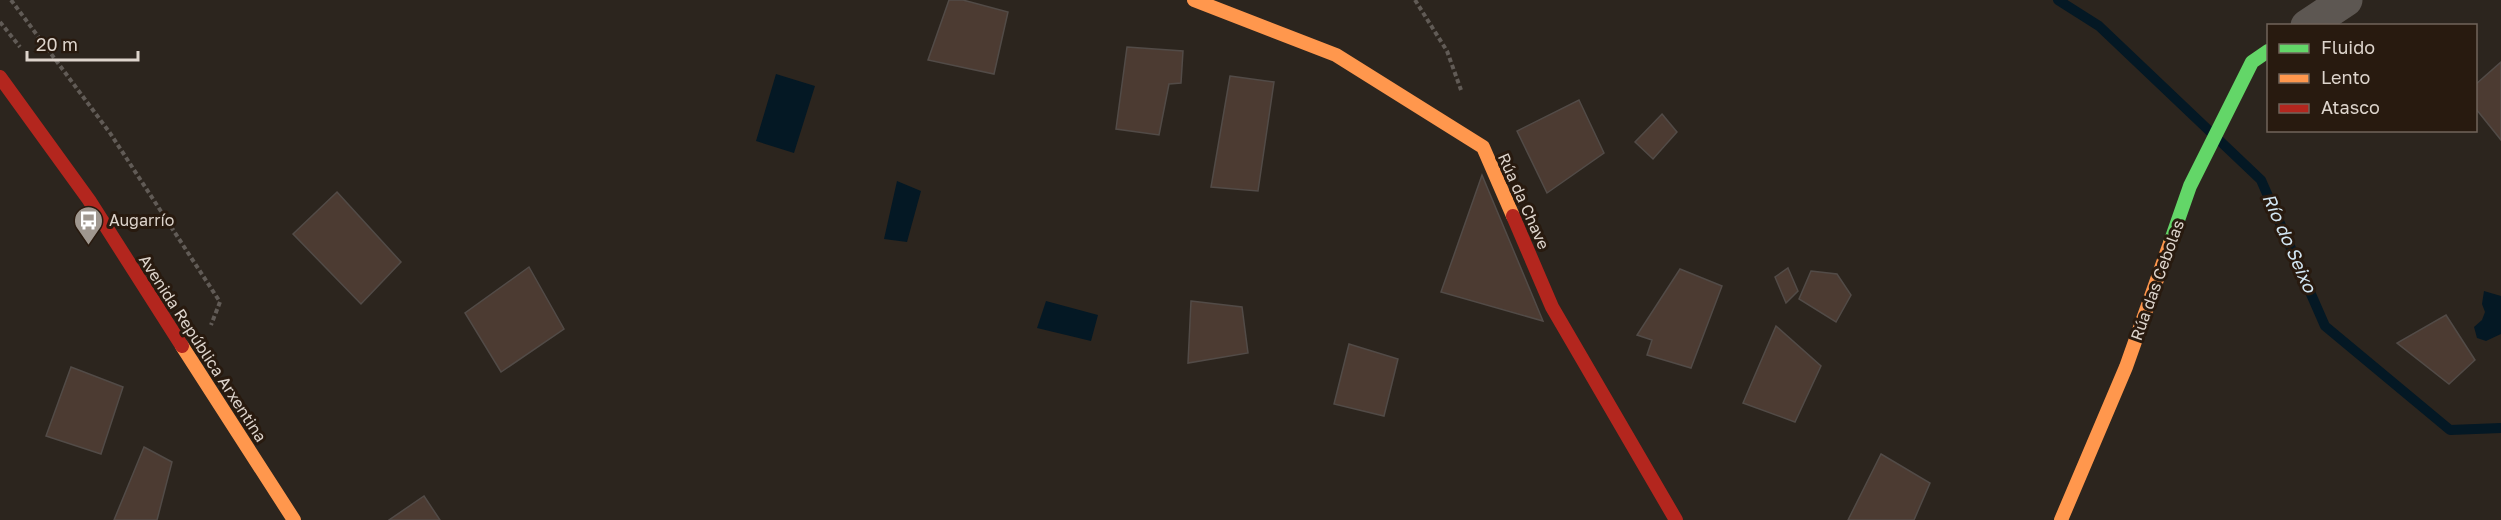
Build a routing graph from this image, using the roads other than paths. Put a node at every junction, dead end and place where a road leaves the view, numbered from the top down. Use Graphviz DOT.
graph roads {
  1 [pos="1194,0"];
  2 [pos="2346,0"];
  3 [pos="2310,24"];
  4 [pos="2267,52"];
  5 [pos="0,76"];
  6 [pos="294,520"];
  7 [pos="1676,520"];
  8 [pos="2061,520"];
  1 -- 7 [label="street, Rúa da Chave"];
  2 -- 3 [label="street"];
  4 -- 8 [label="street, Rúa das Cebolas"];
  5 -- 6 [label="street, Avenida República Arxentina"];
}
